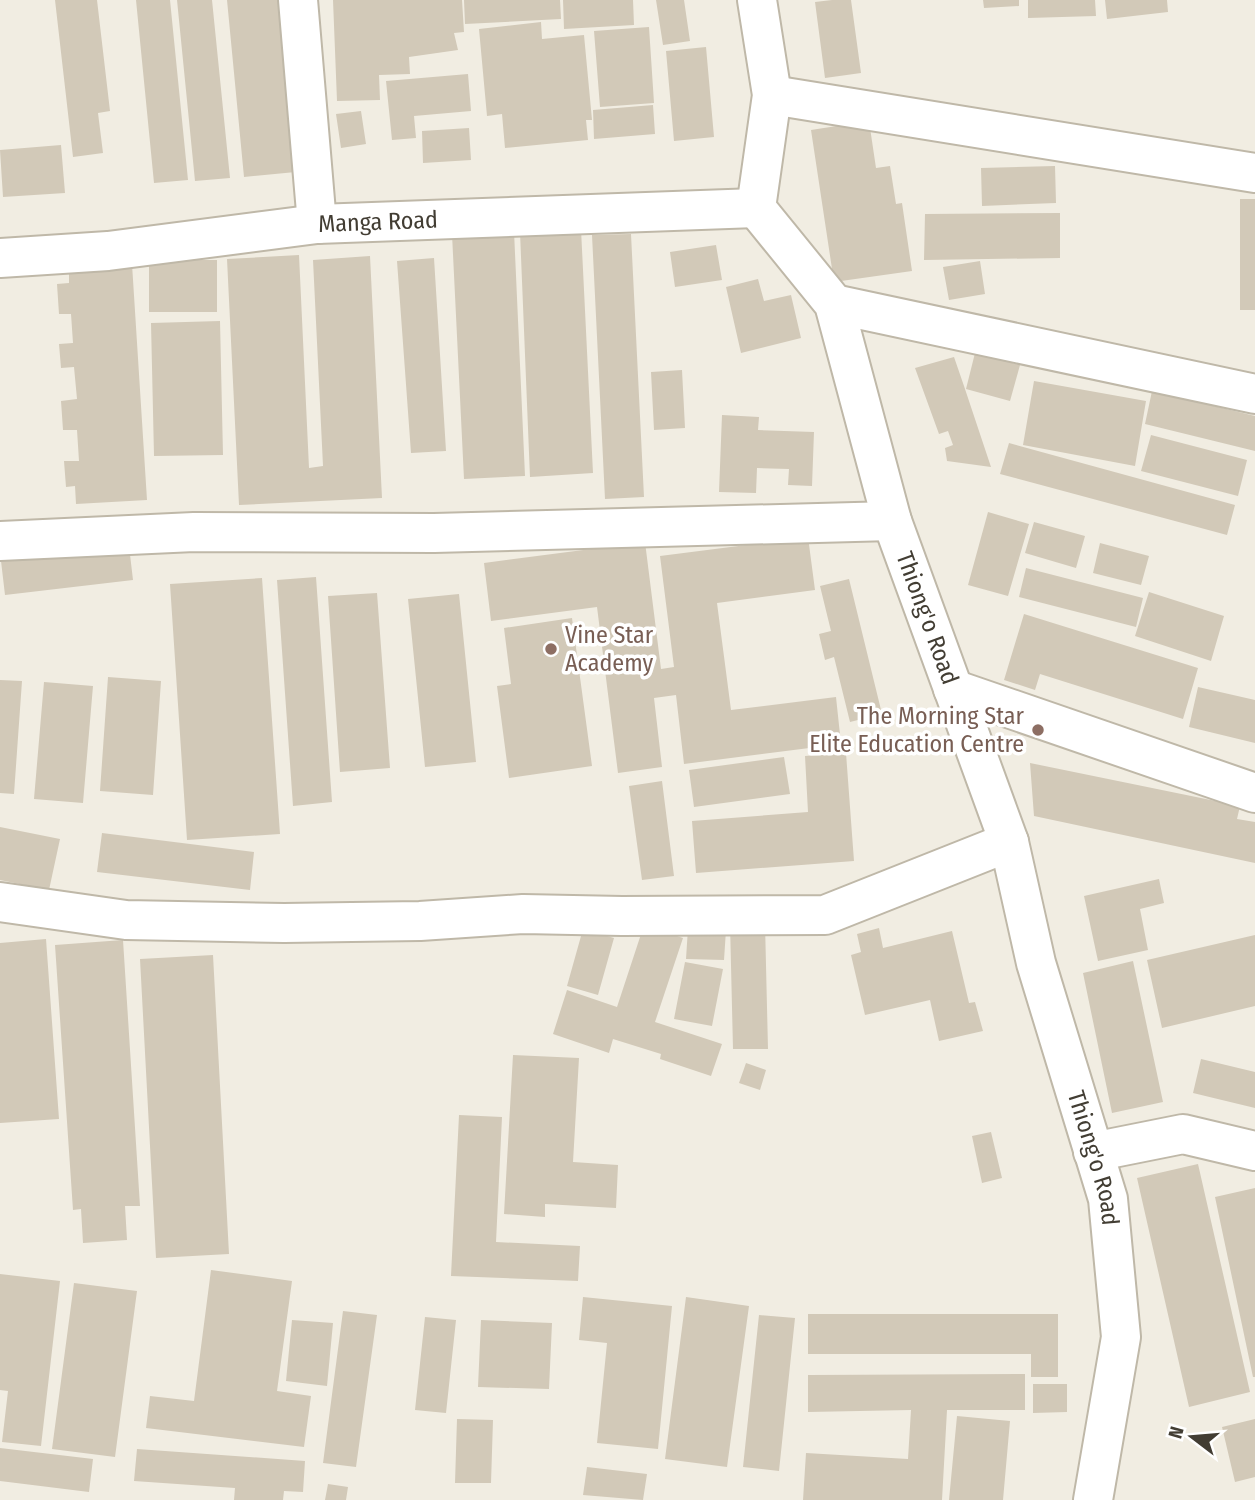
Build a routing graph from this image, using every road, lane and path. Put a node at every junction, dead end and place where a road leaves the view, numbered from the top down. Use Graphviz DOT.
graph roads {
  1 [pos="298,0"];
  2 [pos="757,0"];
  3 [pos="772,95"];
  4 [pos="1255,173"];
  5 [pos="756,208"];
  6 [pos="317,224"];
  7 [pos="0,258"];
  8 [pos="834,304"];
  9 [pos="1255,394"];
  10 [pos="891,521"];
  11 [pos="0,541"];
  12 [pos="953,689"];
  13 [pos="1255,793"];
  14 [pos="1009,842"];
  15 [pos="0,902"];
  16 [pos="1255,1151"];
  17 [pos="1093,1152"];
  18 [pos="1102,1498"];
  1 -- 6 [label="street"];
  2 -- 3 [label="street"];
  3 -- 4 [label="street"];
  3 -- 5 [label="street"];
  5 -- 6 [label="street, Manga Road"];
  5 -- 8 [label="street, Thiong'o Road"];
  6 -- 7 [label="street, Manga Road"];
  8 -- 9 [label="street"];
  8 -- 10 [label="street, Thiong'o Road"];
  10 -- 11 [label="street"];
  10 -- 12 [label="street, Thiong'o Road"];
  12 -- 13 [label="street"];
  12 -- 14 [label="street, Thiong'o Road"];
  14 -- 15 [label="street"];
  14 -- 17 [label="street, Thiong'o Road"];
  16 -- 17 [label="street"];
  17 -- 18 [label="street, Thiong'o Road"];
}
